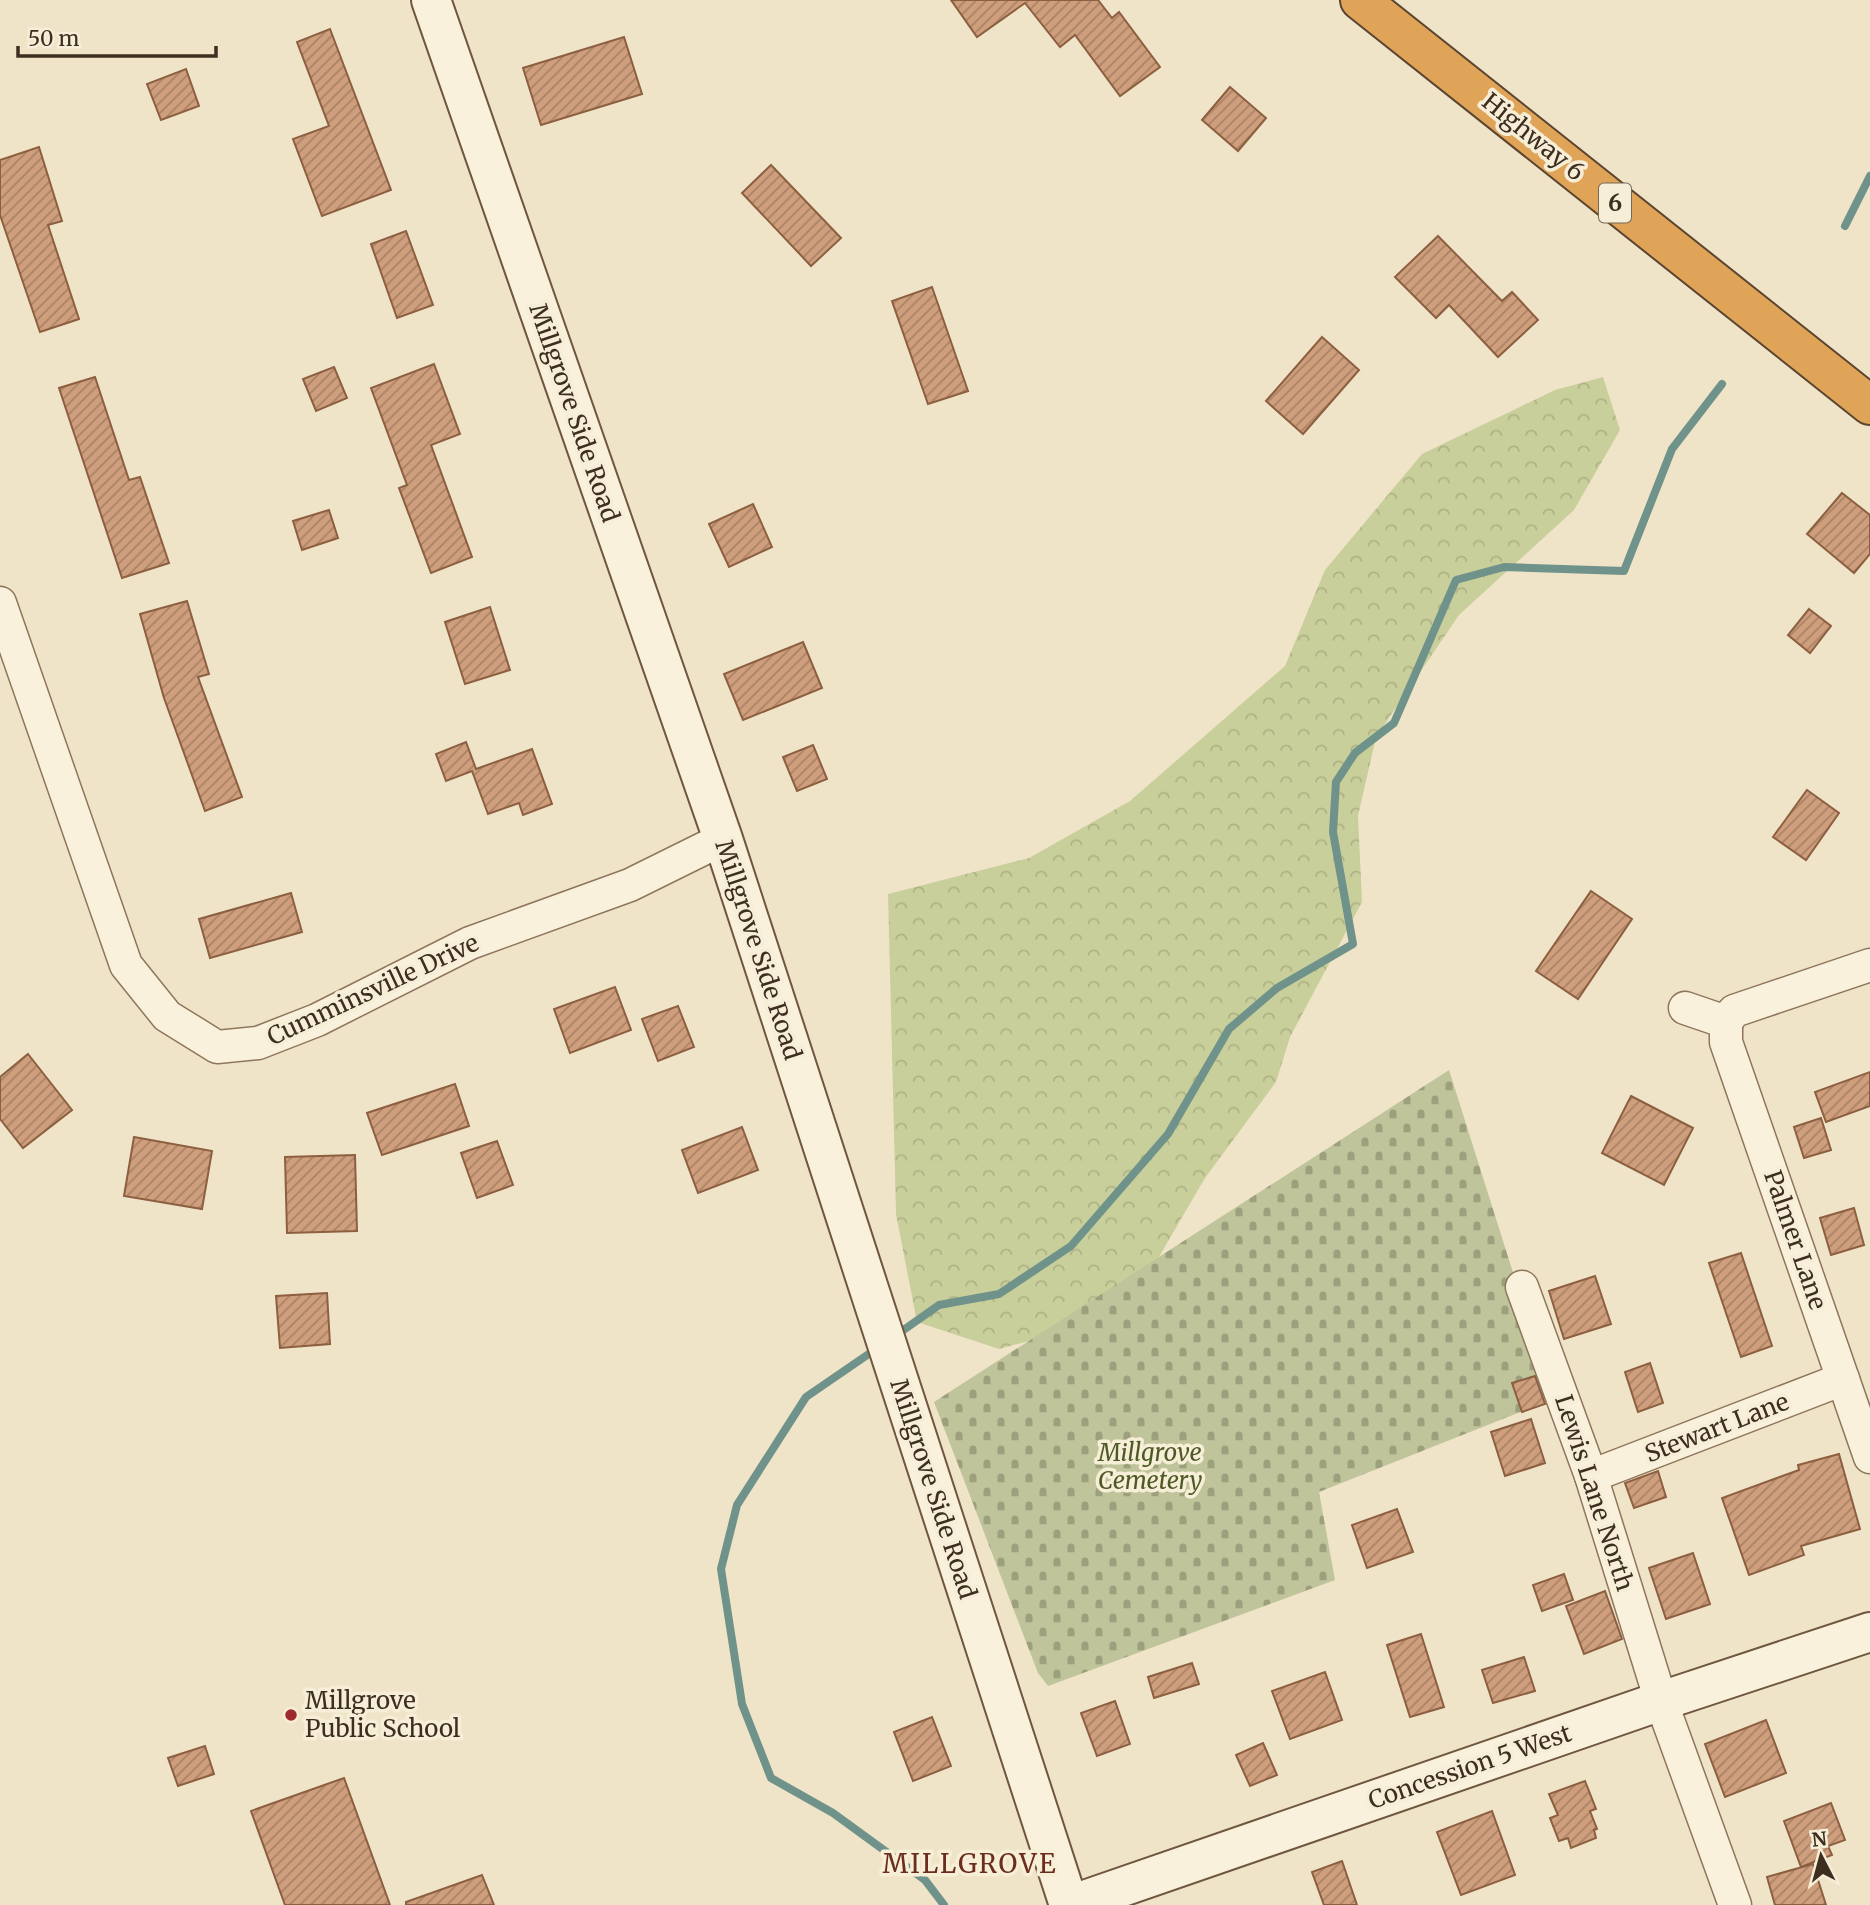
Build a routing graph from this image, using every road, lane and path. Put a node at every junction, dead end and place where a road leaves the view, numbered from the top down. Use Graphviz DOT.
graph roads {
  1 [pos="430,0"];
  2 [pos="1360,0"];
  3 [pos="1870,405"];
  4 [pos="0,603"];
  5 [pos="723,839"];
  6 [pos="1870,965"];
  7 [pos="1685,1008"];
  8 [pos="1726,1021"];
  9 [pos="1522,1287"];
  10 [pos="1843,1380"];
  11 [pos="1870,1457"];
  12 [pos="1591,1476"];
  13 [pos="1870,1632"];
  14 [pos="1661,1701"];
  15 [pos="1069,1905"];
  16 [pos="1735,1905"];
  1 -- 5 [label="main road, Millgrove Side Road"];
  2 -- 3 [label="highway, Highway 6 / 6"];
  4 -- 5 [label="street, Cumminsville Drive"];
  5 -- 15 [label="main road, Millgrove Side Road"];
  6 -- 8 [label="street"];
  7 -- 8 [label="street"];
  8 -- 10 [label="street, Palmer Lane"];
  9 -- 12 [label="street, Lewis Lane North"];
  10 -- 11 [label="street, Palmer Lane"];
  10 -- 12 [label="street, Stewart Lane"];
  12 -- 14 [label="street, Lewis Lane North"];
  13 -- 14 [label="main road, Concession 5 West"];
  14 -- 15 [label="main road, Concession 5 West"];
  14 -- 16 [label="street, Lewis Lane North"];
}
